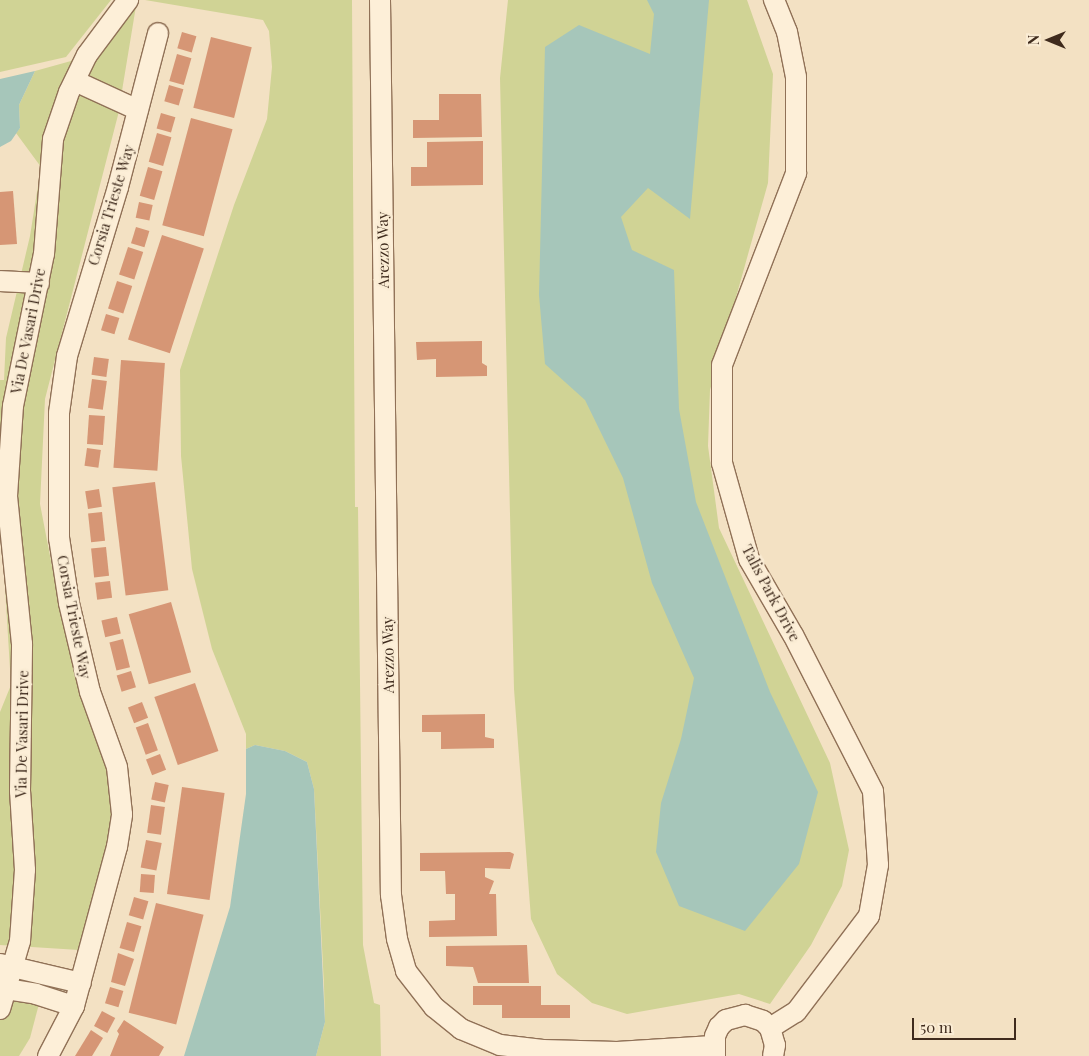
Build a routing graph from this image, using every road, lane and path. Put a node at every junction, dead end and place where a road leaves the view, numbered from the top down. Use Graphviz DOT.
graph roads {
  1 [pos="128,0"];
  2 [pos="380,0"];
  3 [pos="774,0"];
  4 [pos="158,33"];
  5 [pos="75,81"];
  6 [pos="138,110"];
  7 [pos="0,281"];
  8 [pos="39,283"];
  9 [pos="8,608"];
  10 [pos="6,965"];
  11 [pos="81,983"];
  12 [pos="3,988"];
  13 [pos="74,1006"];
  14 [pos="0,1009"];
  15 [pos="770,1028"];
  16 [pos="483,1048"];
  17 [pos="714,1051"];
  18 [pos="609,1054"];
  19 [pos="48,1056"];
  20 [pos="773,1056"];
  1 -- 5 [label="street, Via De Vasari Drive"];
  2 -- 16 [label="street, Arezzo Way"];
  3 -- 15 [label="street, Talis Park Drive"];
  4 -- 6 [label="street, Corsia Trieste Way"];
  5 -- 6 [label="street"];
  5 -- 8 [label="street, Via De Vasari Drive"];
  6 -- 11 [label="street, Corsia Trieste Way"];
  7 -- 8 [label="street"];
  8 -- 9 [label="street, Via De Vasari Drive"];
  9 -- 10 [label="street, Via De Vasari Drive"];
  10 -- 11 [label="street"];
  10 -- 12 [label="street, Via De Vasari Drive"];
  11 -- 13 [label="street, Corsia Trieste Way"];
  12 -- 13 [label="street"];
  12 -- 14 [label="street, Via De Vasari Drive"];
  13 -- 19 [label="street, Corsia Trieste Way"];
  15 -- 17 [label="street"];
  15 -- 20 [label="street"];
  16 -- 18 [label="street, Arezzo Way"];
  17 -- 18 [label="street, Arezzo Way"];
}
